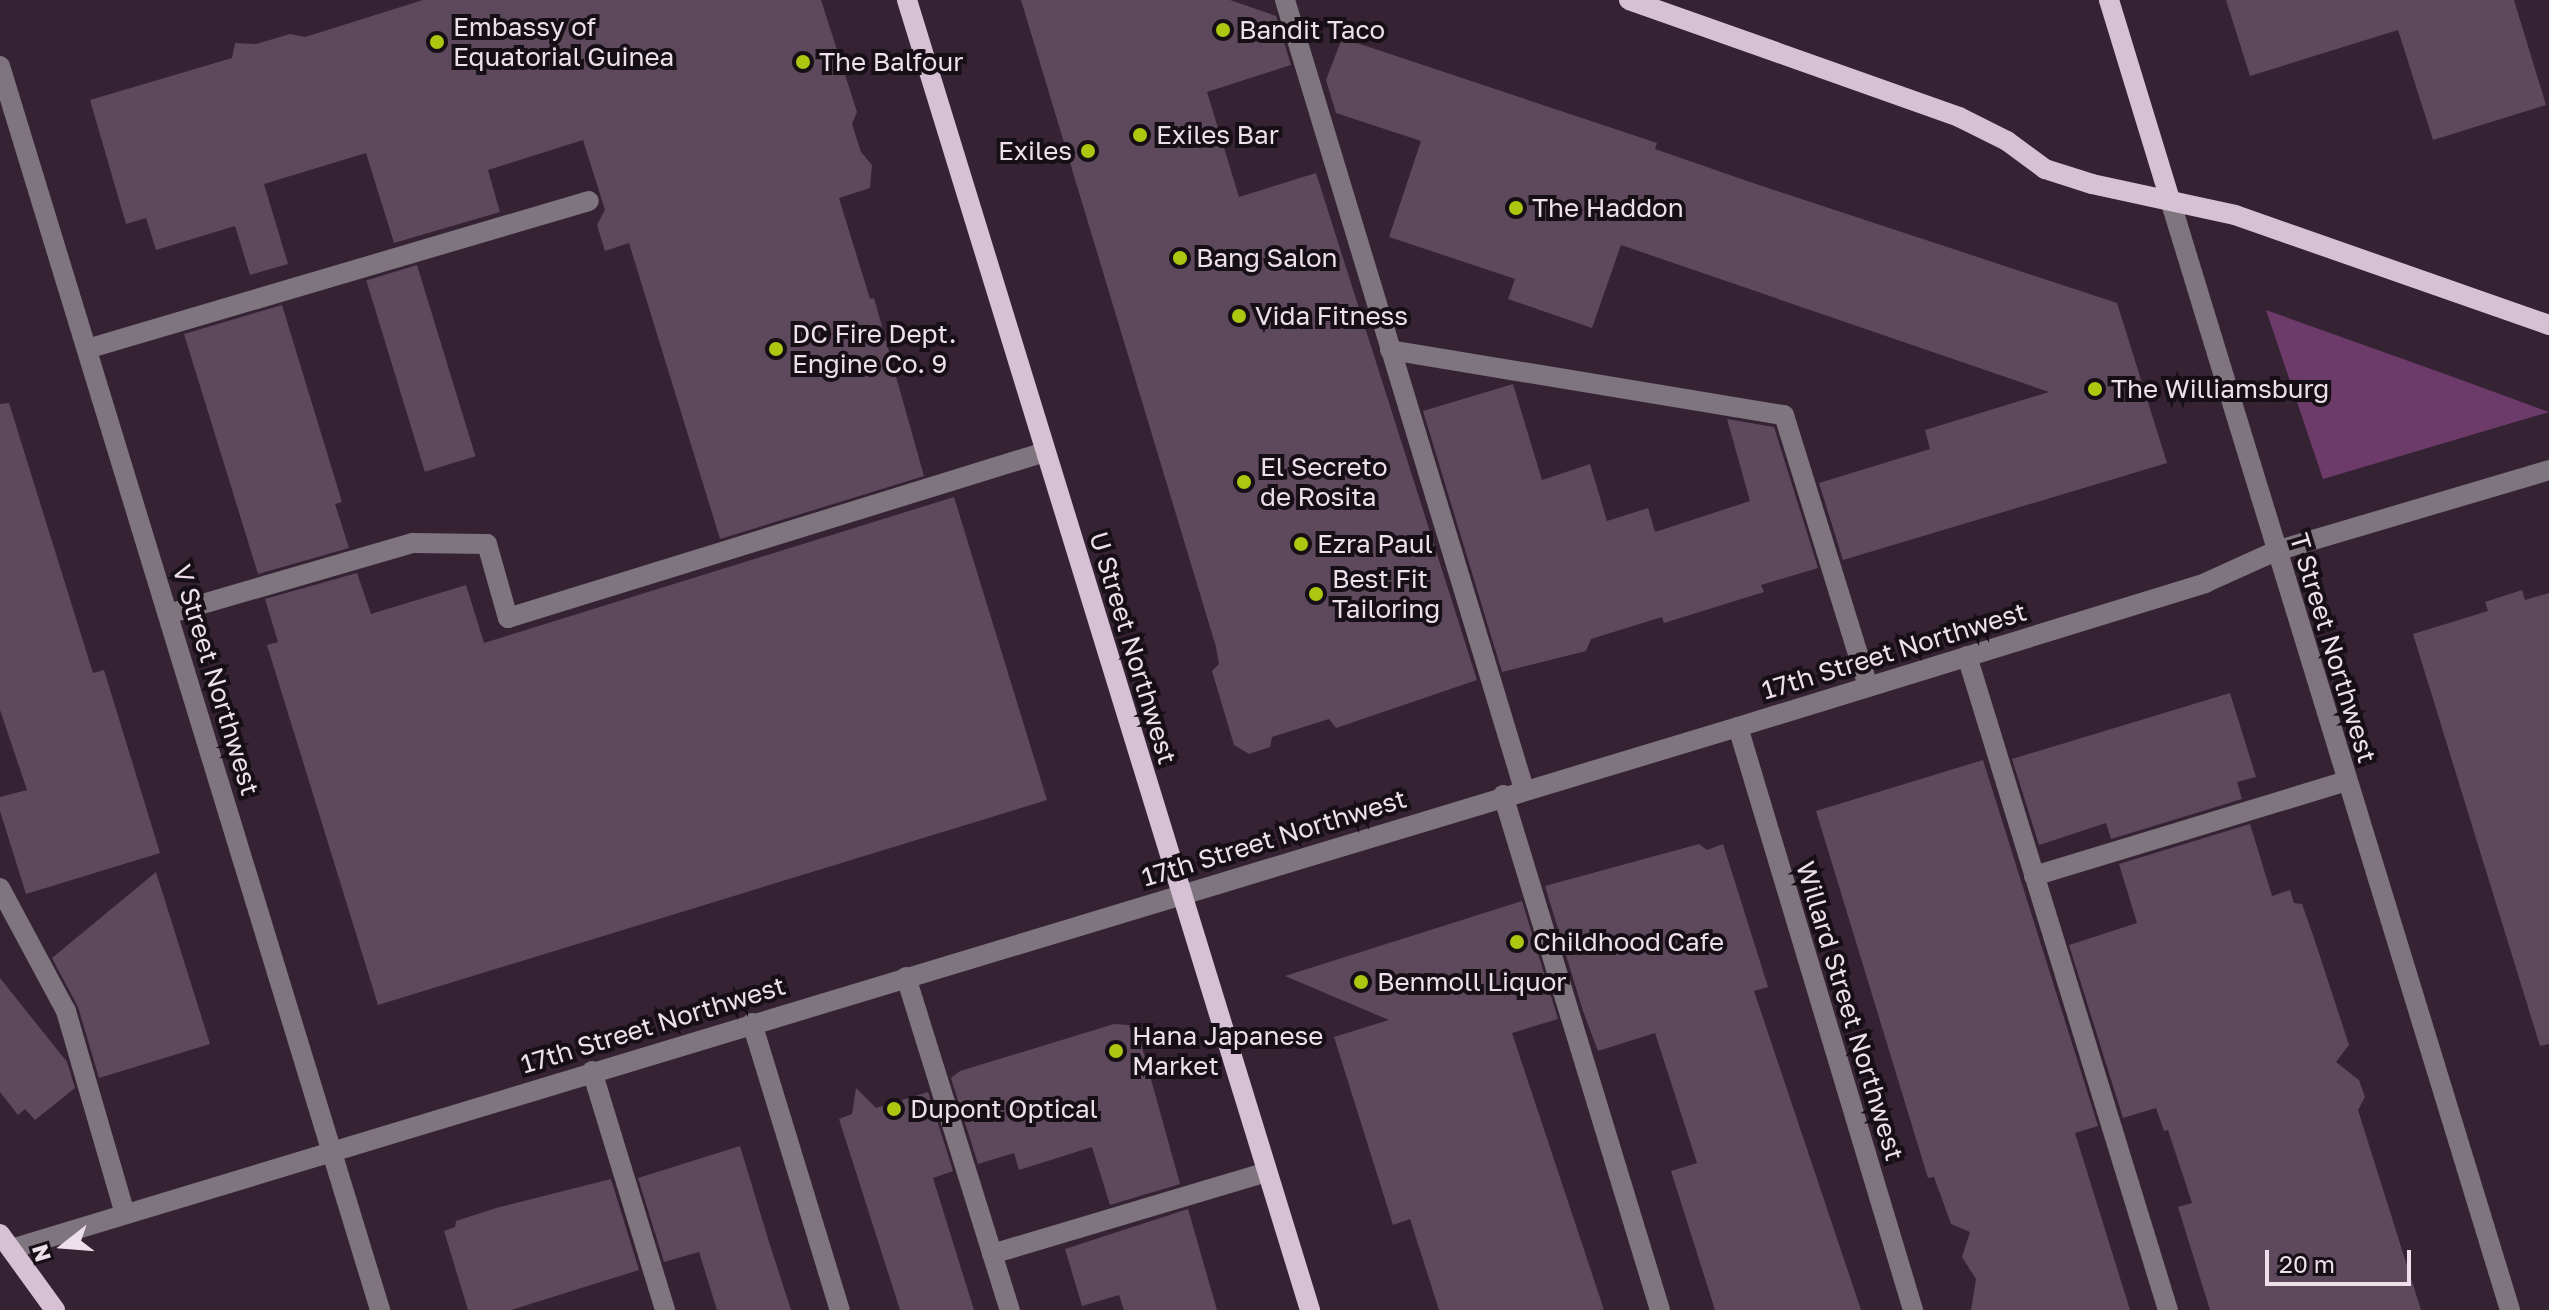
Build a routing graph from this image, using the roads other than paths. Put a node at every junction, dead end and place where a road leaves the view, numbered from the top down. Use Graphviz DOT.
graph roads {
  1 [pos="907,0"];
  2 [pos="1285,0"];
  3 [pos="1629,0"];
  4 [pos="2109,0"];
  5 [pos="0,66"];
  6 [pos="2170,200"];
  7 [pos="589,201"];
  8 [pos="2549,325"];
  9 [pos="87,349"];
  10 [pos="1390,350"];
  11 [pos="1045,452"];
  12 [pos="2549,470"];
  13 [pos="2276,551"];
  14 [pos="168,614"];
  15 [pos="1967,656"];
  16 [pos="1868,686"];
  17 [pos="1738,727"];
  18 [pos="2347,781"];
  19 [pos="1524,789"];
  20 [pos="1503,795"];
  21 [pos="2034,876"];
  22 [pos="0,888"];
  23 [pos="1181,892"];
  24 [pos="906,977"];
  25 [pos="752,1023"];
  26 [pos="592,1071"];
  27 [pos="333,1149"];
  28 [pos="1267,1172"];
  29 [pos="125,1214"];
  30 [pos="6,1241"];
  31 [pos="992,1254"];
  32 [pos="55,1310"];
  33 [pos="380,1310"];
  34 [pos="665,1310"];
  35 [pos="840,1310"];
  36 [pos="1010,1310"];
  37 [pos="1310,1310"];
  38 [pos="1660,1310"];
  39 [pos="1913,1310"];
  40 [pos="2168,1310"];
  41 [pos="2510,1310"];
  1 -- 11 [label="main road, U Street Northwest"];
  2 -- 10 [label="street"];
  3 -- 6 [label="main road"];
  4 -- 6 [label="main road, T Street Northwest"];
  5 -- 9 [label="street, V Street Northwest"];
  6 -- 8 [label="main road"];
  6 -- 13 [label="street, T Street Northwest"];
  7 -- 9 [label="street"];
  9 -- 14 [label="street, V Street Northwest"];
  10 -- 16 [label="street"];
  10 -- 19 [label="street"];
  11 -- 14 [label="street"];
  11 -- 23 [label="main road, U Street Northwest"];
  12 -- 13 [label="street, 17th Street Northwest"];
  13 -- 15 [label="street, 17th Street Northwest"];
  13 -- 18 [label="street, T Street Northwest"];
  14 -- 27 [label="street, V Street Northwest"];
  15 -- 16 [label="street, 17th Street Northwest"];
  15 -- 21 [label="street"];
  16 -- 17 [label="street, 17th Street Northwest"];
  17 -- 19 [label="street, 17th Street Northwest"];
  17 -- 39 [label="street, Willard Street Northwest"];
  18 -- 21 [label="street"];
  18 -- 41 [label="street, T Street Northwest"];
  19 -- 20 [label="street, 17th Street Northwest"];
  20 -- 23 [label="street, 17th Street Northwest"];
  20 -- 38 [label="street"];
  21 -- 40 [label="street"];
  22 -- 29 [label="street"];
  23 -- 24 [label="street, 17th Street Northwest"];
  23 -- 28 [label="main road, U Street Northwest"];
  24 -- 25 [label="street, 17th Street Northwest"];
  24 -- 31 [label="street"];
  25 -- 26 [label="street, 17th Street Northwest"];
  25 -- 35 [label="street"];
  26 -- 27 [label="street, 17th Street Northwest"];
  26 -- 34 [label="street"];
  27 -- 29 [label="street, 17th Street Northwest"];
  27 -- 33 [label="street, V Street Northwest"];
  28 -- 31 [label="street"];
  28 -- 37 [label="main road, U Street Northwest"];
  29 -- 30 [label="street, 17th Street Northwest"];
  30 -- 32 [label="main road"];
  31 -- 36 [label="street"];
}
